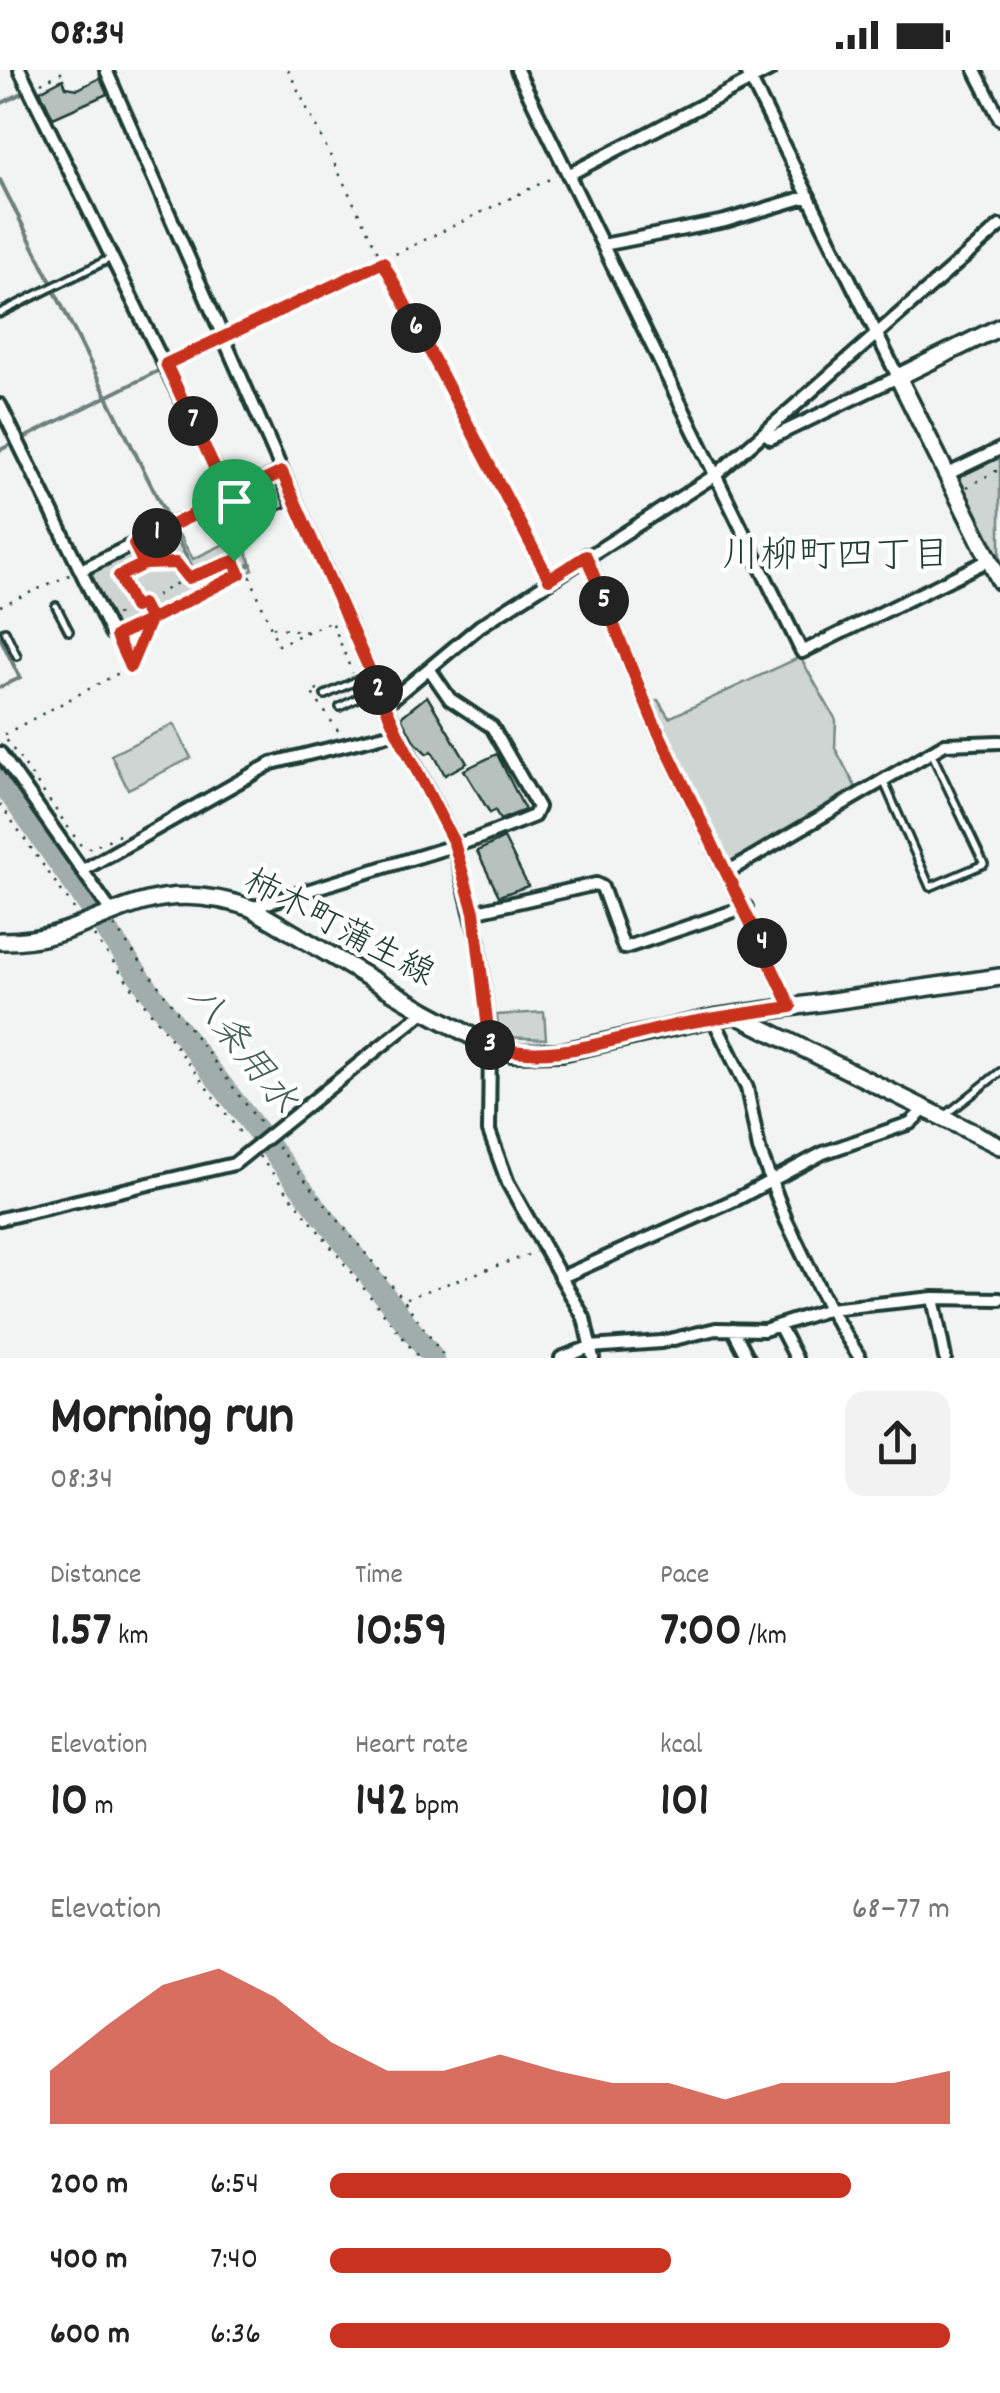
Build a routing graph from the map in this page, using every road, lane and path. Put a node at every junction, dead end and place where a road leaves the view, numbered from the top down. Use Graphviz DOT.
graph roads {
  1 [pos="20,70"];
  2 [pos="67,70"];
  3 [pos="106,70"];
  4 [pos="288,70"];
  5 [pos="517,70"];
  6 [pos="770,70"];
  7 [pos="976,70"];
  8 [pos="748,75"];
  9 [pos="30,88"];
  10 [pos="1000,119"];
  11 [pos="567,173"];
  12 [pos="809,196"];
  13 [pos="1000,226"];
  14 [pos="603,244"];
  15 [pos="114,257"];
  16 [pos="383,262"];
  17 [pos="0,314"];
  18 [pos="1000,326"];
  19 [pos="876,334"];
  20 [pos="223,338"];
  21 [pos="166,364"];
  22 [pos="898,377"];
  23 [pos="0,405"];
  24 [pos="765,434"];
  25 [pos="1000,449"];
  26 [pos="1000,469"];
  27 [pos="282,472"];
  28 [pos="718,474"];
  29 [pos="948,474"];
  30 [pos="957,492"];
  31 [pos="228,497"];
  32 [pos="134,544"];
  33 [pos="586,556"];
  34 [pos="107,557"];
  35 [pos="990,560"];
  36 [pos="144,564"];
  37 [pos="83,570"];
  38 [pos="239,572"];
  39 [pos="193,575"];
  40 [pos="119,576"];
  41 [pos="549,579"];
  42 [pos="1000,580"];
  43 [pos="196,595"];
  44 [pos="142,604"];
  45 [pos="0,606"];
  46 [pos="56,606"];
  47 [pos="134,607"];
  48 [pos="105,620"];
  49 [pos="150,620"];
  50 [pos="271,628"];
  51 [pos="5,631"];
  52 [pos="69,631"];
  53 [pos="311,632"];
  54 [pos="113,635"];
  55 [pos="18,656"];
  56 [pos="130,667"];
  57 [pos="430,670"];
  58 [pos="371,674"];
  59 [pos="340,678"];
  60 [pos="326,685"];
  61 [pos="378,688"];
  62 [pos="325,695"];
  63 [pos="384,704"];
  64 [pos="340,708"];
  65 [pos="397,732"];
  66 [pos="343,738"];
  67 [pos="0,742"];
  68 [pos="1000,742"];
  69 [pos="0,752"];
  70 [pos="931,752"];
  71 [pos="884,782"];
  72 [pos="0,804"];
  73 [pos="127,832"];
  74 [pos="120,840"];
  75 [pos="454,843"];
  76 [pos="80,855"];
  77 [pos="88,857"];
  78 [pos="84,870"];
  79 [pos="729,871"];
  80 [pos="251,908"];
  81 [pos="746,908"];
  82 [pos="107,911"];
  83 [pos="474,912"];
  84 [pos="85,922"];
  85 [pos="0,941"];
  86 [pos="1000,977"];
  87 [pos="791,1007"];
  88 [pos="425,1011"];
  89 [pos="736,1015"];
  90 [pos="714,1018"];
  91 [pos="490,1046"];
  92 [pos="1000,1072"];
  93 [pos="926,1108"];
  94 [pos="943,1117"];
  95 [pos="269,1138"];
  96 [pos="1000,1146"];
  97 [pos="772,1181"];
  98 [pos="0,1219"];
  99 [pos="547,1248"];
  100 [pos="562,1277"];
  101 [pos="933,1298"];
  102 [pos="1000,1298"];
  103 [pos="404,1299"];
  104 [pos="829,1309"];
  105 [pos="779,1325"];
  106 [pos="733,1329"];
  107 [pos="592,1352"];
  108 [pos="445,1358"];
  109 [pos="561,1358"];
  110 [pos="748,1358"];
  111 [pos="796,1358"];
  112 [pos="860,1358"];
  113 [pos="945,1358"];
  1 -- 9 [label="street"];
  2 -- 9 [label="path"];
  3 -- 20 [label="street"];
  4 -- 16 [label="path"];
  5 -- 11 [label="street"];
  6 -- 8 [label="street"];
  7 -- 10 [label="street"];
  8 -- 11 [label="street"];
  8 -- 12 [label="street"];
  9 -- 15 [label="street"];
  11 -- 14 [label="street"];
  11 -- 16 [label="path"];
  12 -- 14 [label="street"];
  12 -- 19 [label="street"];
  13 -- 19 [label="street"];
  14 -- 28 [label="street"];
  15 -- 17 [label="lane"];
  15 -- 21 [label="street"];
  16 -- 20 [label="path"];
  16 -- 41 [label="path"];
  18 -- 22 [label="main road"];
  19 -- 22 [label="street"];
  19 -- 24 [label="street"];
  20 -- 21 [label="path"];
  20 -- 27 [label="street"];
  21 -- 31 [label="street"];
  22 -- 24 [label="street"];
  22 -- 29 [label="main road"];
  23 -- 37 [label="street"];
  24 -- 28 [label="street"];
  25 -- 29 [label="street"];
  26 -- 30 [label="path"];
  27 -- 31 [label="street"];
  27 -- 58 [label="street"];
  28 -- 33 [label="street"];
  28 -- 35 [label="street"];
  29 -- 30 [label="main road"];
  30 -- 35 [label="main road"];
  31 -- 32 [label="street"];
  32 -- 34 [label="street"];
  32 -- 36 [label="path"];
  33 -- 41 [label="street"];
  33 -- 79 [label="street"];
  34 -- 37 [label="street"];
  34 -- 40 [label="path"];
  35 -- 42 [label="main road"];
  36 -- 39 [label="path"];
  36 -- 40 [label="path"];
  37 -- 45 [label="path"];
  37 -- 48 [label="street"];
  38 -- 39 [label="path"];
  38 -- 43 [label="path"];
  38 -- 50 [label="path"];
  39 -- 43 [label="path"];
  39 -- 44 [label="path"];
  40 -- 47 [label="path"];
  41 -- 57 [label="street"];
  43 -- 49 [label="path"];
  44 -- 47 [label="path"];
  44 -- 49 [label="path"];
  46 -- 52 [label="lane"];
  47 -- 48 [label="path"];
  48 -- 54 [label="street"];
  49 -- 54 [label="path"];
  49 -- 56 [label="path"];
  50 -- 53 [label="path"];
  50 -- 53 [label="path"];
  51 -- 55 [label="lane"];
  53 -- 59 [label="path"];
  54 -- 56 [label="path"];
  56 -- 73 [label="path"];
  57 -- 63 [label="street"];
  57 -- 75 [label="street"];
  58 -- 61 [label="street"];
  58 -- 62 [label="lane"];
  60 -- 66 [label="path"];
  61 -- 63 [label="street"];
  61 -- 64 [label="lane"];
  63 -- 65 [label="street"];
  65 -- 75 [label="street"];
  65 -- 78 [label="street"];
  67 -- 76 [label="path"];
  68 -- 70 [label="street"];
  69 -- 78 [label="street"];
  70 -- 71 [label="street"];
  70 -- 71 [label="lane"];
  71 -- 79 [label="street"];
  72 -- 84 [label="path"];
  74 -- 77 [label="path"];
  75 -- 80 [label="street"];
  75 -- 83 [label="street"];
  78 -- 82 [label="street"];
  79 -- 81 [label="street"];
  80 -- 82 [label="main road, 柿木町蒲生線"];
  80 -- 88 [label="main road, 柿木町蒲生線"];
  81 -- 83 [label="street"];
  81 -- 87 [label="street"];
  82 -- 84 [label="main road, 柿木町蒲生線"];
  82 -- 95 [label="path"];
  83 -- 91 [label="street"];
  84 -- 85 [label="main road, 柿木町蒲生線"];
  86 -- 87 [label="main road, 柿木町蒲生線"];
  87 -- 89 [label="main road, 柿木町蒲生線"];
  88 -- 91 [label="main road, 柿木町蒲生線"];
  88 -- 95 [label="street"];
  89 -- 90 [label="main road, 柿木町蒲生線"];
  89 -- 93 [label="main road"];
  90 -- 91 [label="main road, 柿木町蒲生線"];
  90 -- 97 [label="street"];
  91 -- 99 [label="street"];
  92 -- 94 [label="lane"];
  93 -- 94 [label="main road"];
  93 -- 97 [label="street"];
  94 -- 96 [label="main road"];
  95 -- 98 [label="street"];
  95 -- 103 [label="path"];
  97 -- 100 [label="street"];
  97 -- 104 [label="street"];
  99 -- 100 [label="street"];
  99 -- 103 [label="path"];
  100 -- 107 [label="street"];
  101 -- 102 [label="street"];
  101 -- 104 [label="street"];
  101 -- 113 [label="street"];
  103 -- 108 [label="path"];
  104 -- 105 [label="street"];
  104 -- 112 [label="street"];
  105 -- 106 [label="street"];
  105 -- 111 [label="street"];
  106 -- 107 [label="street"];
  106 -- 110 [label="street"];
  107 -- 109 [label="street"];
}
